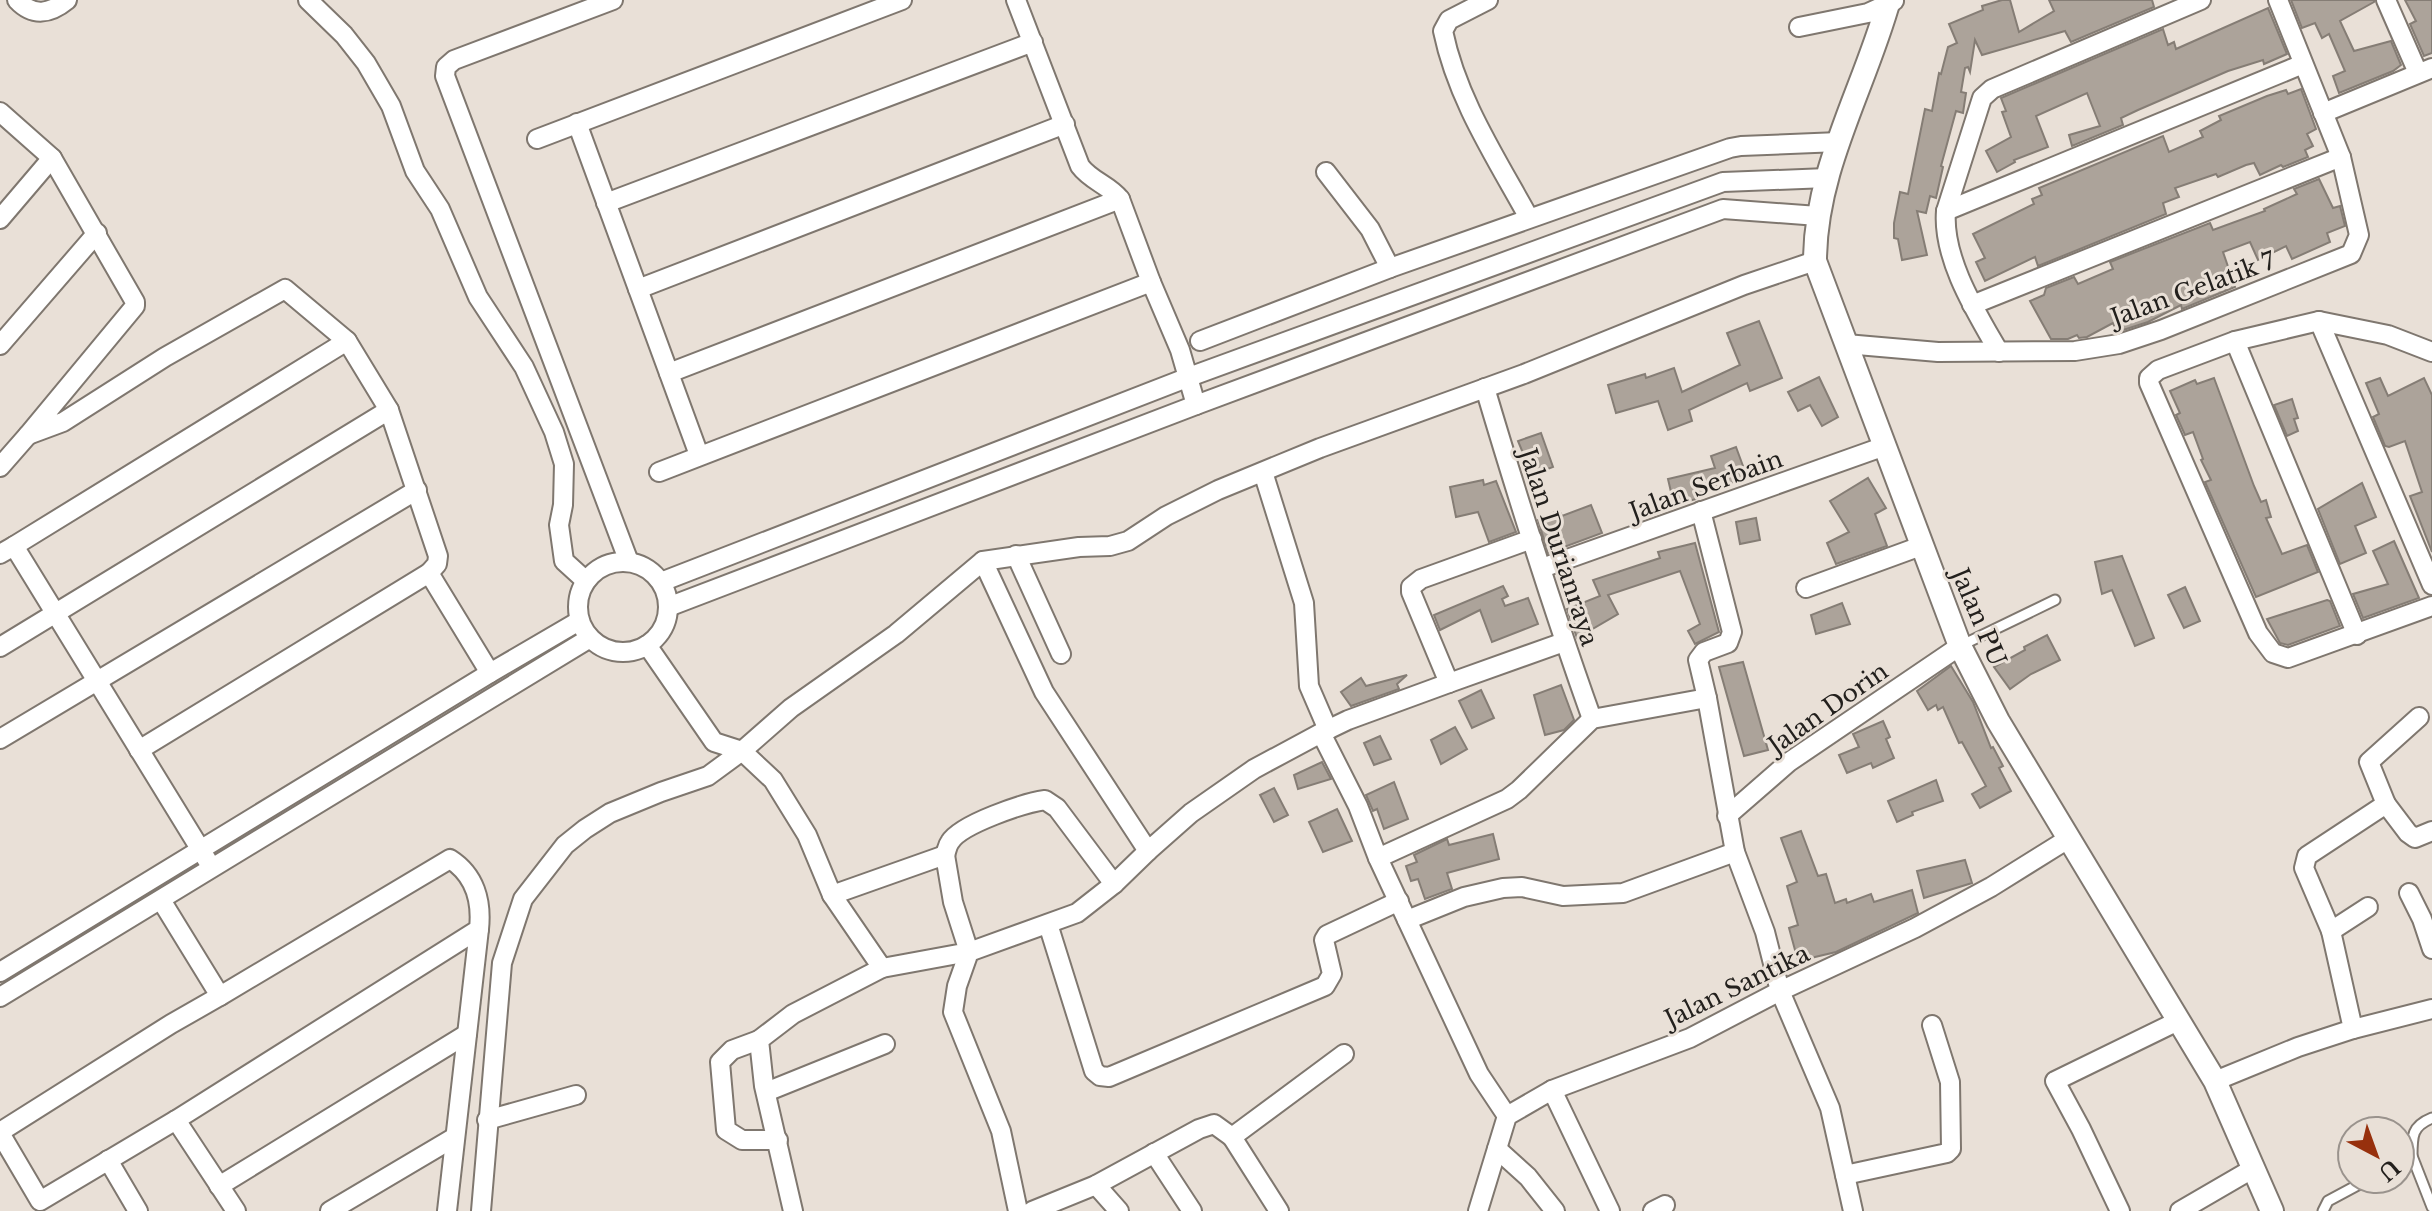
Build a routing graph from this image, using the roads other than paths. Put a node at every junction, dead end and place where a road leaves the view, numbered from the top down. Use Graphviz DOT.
graph roads {
  1 [pos="17,0"];
  2 [pos="67,0"];
  3 [pos="308,0"];
  4 [pos="613,0"];
  5 [pos="902,0"];
  6 [pos="1016,0"];
  7 [pos="1488,0"];
  8 [pos="2201,0"];
  9 [pos="2278,0"];
  10 [pos="2386,0"];
  11 [pos="1892,1"];
  12 [pos="1799,27"];
  13 [pos="1033,42"];
  14 [pos="2303,64"];
  15 [pos="2425,70"];
  16 [pos="0,112"];
  17 [pos="2323,113"];
  18 [pos="577,123"];
  19 [pos="1065,124"];
  20 [pos="537,139"];
  21 [pos="1839,142"];
  22 [pos="2341,157"];
  23 [pos="52,158"];
  24 [pos="1326,172"];
  25 [pos="1827,178"];
  26 [pos="1120,199"];
  27 [pos="606,203"];
  28 [pos="1946,211"];
  29 [pos="1818,216"];
  30 [pos="1529,218"];
  31 [pos="0,219"];
  32 [pos="97,233"];
  33 [pos="1815,261"];
  34 [pos="1390,268"];
  35 [pos="1151,282"];
  36 [pos="638,289"];
  37 [pos="1972,305"];
  38 [pos="2319,321"];
  39 [pos="347,341"];
  40 [pos="1200,341"];
  41 [pos="2235,341"];
  42 [pos="1846,344"];
  43 [pos="0,345"];
  44 [pos="1999,352"];
  45 [pos="2432,353"];
  46 [pos="669,373"];
  47 [pos="1189,377"];
  48 [pos="1485,388"];
  49 [pos="1196,405"];
  50 [pos="389,410"];
  51 [pos="28,435"];
  52 [pos="1885,446"];
  53 [pos="699,455"];
  54 [pos="0,467"];
  55 [pos="659,472"];
  56 [pos="1263,472"];
  57 [pos="417,490"];
  58 [pos="1701,511"];
  59 [pos="1532,539"];
  60 [pos="1921,546"];
  61 [pos="7,550"];
  62 [pos="1016,555"];
  63 [pos="983,561"];
  64 [pos="629,562"];
  65 [pos="1542,568"];
  66 [pos="429,573"];
  67 [pos="586,581"];
  68 [pos="661,582"];
  69 [pos="2432,585"];
  70 [pos="1806,588"];
  71 [pos="2055,600"];
  72 [pos="2432,606"];
  73 [pos="668,607"];
  74 [pos="55,613"];
  75 [pos="579,621"];
  76 [pos="2357,635"];
  77 [pos="590,638"];
  78 [pos="1564,642"];
  79 [pos="647,645"];
  80 [pos="1960,646"];
  81 [pos="0,647"];
  82 [pos="1061,654"];
  83 [pos="490,673"];
  84 [pos="96,680"];
  85 [pos="1449,683"];
  86 [pos="1707,698"];
  87 [pos="2419,717"];
  88 [pos="1592,719"];
  89 [pos="1324,731"];
  90 [pos="0,739"];
  91 [pos="139,750"];
  92 [pos="742,751"];
  93 [pos="2386,804"];
  94 [pos="1727,816"];
  95 [pos="2432,831"];
  96 [pos="2068,839"];
  97 [pos="201,850"];
  98 [pos="1148,851"];
  99 [pos="1735,852"];
  100 [pos="945,855"];
  101 [pos="1378,858"];
  102 [pos="213,869"];
  103 [pos="1114,884"];
  104 [pos="2409,893"];
  105 [pos="832,895"];
  106 [pos="161,900"];
  107 [pos="1399,901"];
  108 [pos="2368,907"];
  109 [pos="1407,920"];
  110 [pos="1048,924"];
  111 [pos="479,929"];
  112 [pos="2331,931"];
  113 [pos="2432,949"];
  114 [pos="969,952"];
  115 [pos="882,968"];
  116 [pos="0,972"];
  117 [pos="1780,991"];
  118 [pos="220,996"];
  119 [pos="0,997"];
  120 [pos="2432,1009"];
  121 [pos="2178,1021"];
  122 [pos="1932,1025"];
  123 [pos="2353,1029"];
  124 [pos="467,1034"];
  125 [pos="759,1040"];
  126 [pos="885,1044"];
  127 [pos="1344,1054"];
  128 [pos="2215,1081"];
  129 [pos="1552,1090"];
  130 [pos="766,1092"];
  131 [pos="576,1095"];
  132 [pos="1507,1116"];
  133 [pos="176,1120"];
  134 [pos="487,1120"];
  135 [pos="0,1133"];
  136 [pos="455,1137"];
  137 [pos="1232,1137"];
  138 [pos="778,1140"];
  139 [pos="1497,1149"];
  140 [pos="1154,1153"];
  141 [pos="108,1160"];
  142 [pos="2416,1166"];
  143 [pos="2254,1168"];
  144 [pos="1845,1175"];
  145 [pos="1096,1185"];
  146 [pos="219,1186"];
  147 [pos="2339,1195"];
  148 [pos="43,1206"];
  149 [pos="2432,1207"];
  150 [pos="138,1211"];
  151 [pos="236,1211"];
  152 [pos="330,1211"];
  153 [pos="447,1211"];
  154 [pos="481,1211"];
  155 [pos="793,1211"];
  156 [pos="1018,1211"];
  157 [pos="1032,1211"];
  158 [pos="1119,1211"];
  159 [pos="1192,1211"];
  160 [pos="1279,1211"];
  161 [pos="1478,1211"];
  162 [pos="1555,1211"];
  163 [pos="1610,1211"];
  164 [pos="1853,1211"];
  165 [pos="2120,1211"];
  166 [pos="2180,1211"];
  167 [pos="2272,1211"];
  168 [pos="2323,1211"];
  1 -- 2 [label="street"];
  3 -- 67 [label="street"];
  4 -- 64 [label="street"];
  5 -- 18 [label="street"];
  6 -- 13 [label="street"];
  7 -- 30 [label="street"];
  8 -- 28 [label="street"];
  9 -- 14 [label="street"];
  10 -- 15 [label="street"];
  11 -- 12 [label="street"];
  11 -- 21 [label="street, Jalan PU"];
  13 -- 19 [label="street"];
  13 -- 27 [label="street"];
  14 -- 17 [label="street"];
  14 -- 28 [label="street"];
  15 -- 17 [label="street"];
  16 -- 23 [label="street"];
  17 -- 22 [label="street"];
  18 -- 20 [label="street"];
  18 -- 27 [label="street"];
  19 -- 26 [label="street"];
  19 -- 36 [label="street"];
  21 -- 25 [label="street, Jalan PU"];
  21 -- 30 [label="street"];
  22 -- 37 [label="street"];
  22 -- 44 [label="street, Jalan Gelatik 7"];
  23 -- 31 [label="street"];
  23 -- 32 [label="street"];
  24 -- 34 [label="street"];
  25 -- 29 [label="street, Jalan PU"];
  25 -- 47 [label="street"];
  26 -- 35 [label="street"];
  26 -- 46 [label="street"];
  27 -- 36 [label="street"];
  28 -- 37 [label="street"];
  29 -- 33 [label="street, Jalan PU"];
  29 -- 49 [label="street"];
  30 -- 34 [label="street"];
  32 -- 43 [label="street"];
  32 -- 51 [label="street"];
  33 -- 42 [label="street, Jalan PU"];
  33 -- 48 [label="street"];
  34 -- 40 [label="street"];
  35 -- 47 [label="street"];
  35 -- 53 [label="street"];
  36 -- 46 [label="street"];
  37 -- 44 [label="street"];
  38 -- 41 [label="street"];
  38 -- 45 [label="street"];
  38 -- 69 [label="street"];
  39 -- 50 [label="street"];
  39 -- 51 [label="street"];
  39 -- 61 [label="street"];
  41 -- 76 [label="street"];
  41 -- 76 [label="street"];
  42 -- 44 [label="street, Jalan Gelatik 7"];
  42 -- 52 [label="street, Jalan PU"];
  46 -- 53 [label="street"];
  47 -- 49 [label="street"];
  47 -- 68 [label="street"];
  48 -- 56 [label="street"];
  48 -- 59 [label="street, Jalan Durianraya"];
  49 -- 73 [label="street"];
  50 -- 57 [label="street"];
  50 -- 74 [label="street"];
  51 -- 54 [label="street"];
  52 -- 58 [label="street, Jalan Serbain"];
  52 -- 60 [label="street, Jalan PU"];
  53 -- 55 [label="street"];
  56 -- 62 [label="street"];
  56 -- 89 [label="street"];
  57 -- 66 [label="street"];
  57 -- 84 [label="street"];
  58 -- 65 [label="street, Jalan Serbain"];
  58 -- 86 [label="street"];
  59 -- 65 [label="street, Jalan Durianraya"];
  59 -- 85 [label="street"];
  60 -- 70 [label="street"];
  60 -- 80 [label="street, Jalan PU"];
  61 -- 74 [label="street"];
  62 -- 63 [label="street"];
  62 -- 82 [label="street"];
  63 -- 92 [label="street"];
  63 -- 98 [label="street"];
  64 -- 67 [label="street"];
  64 -- 68 [label="street"];
  65 -- 78 [label="street, Jalan Durianraya"];
  66 -- 83 [label="street"];
  66 -- 91 [label="street"];
  67 -- 75 [label="street"];
  68 -- 73 [label="street"];
  71 -- 80 [label="lane"];
  72 -- 76 [label="street"];
  73 -- 79 [label="street"];
  74 -- 81 [label="street"];
  74 -- 84 [label="street"];
  75 -- 77 [label="street"];
  75 -- 83 [label="street"];
  77 -- 79 [label="street"];
  77 -- 102 [label="street"];
  78 -- 85 [label="street"];
  78 -- 88 [label="street, Jalan Durianraya"];
  79 -- 92 [label="street"];
  80 -- 94 [label="street, Jalan Dorin"];
  80 -- 96 [label="street, Jalan PU"];
  83 -- 97 [label="street"];
  84 -- 90 [label="street"];
  84 -- 91 [label="street"];
  85 -- 89 [label="street"];
  86 -- 88 [label="street"];
  86 -- 94 [label="street"];
  87 -- 93 [label="street"];
  88 -- 101 [label="street"];
  89 -- 98 [label="street"];
  89 -- 101 [label="street"];
  91 -- 97 [label="street"];
  92 -- 105 [label="street"];
  92 -- 134 [label="street"];
  93 -- 95 [label="street"];
  93 -- 112 [label="street"];
  94 -- 99 [label="street"];
  96 -- 117 [label="street, Jalan Santika"];
  96 -- 121 [label="street, Jalan PU"];
  97 -- 102 [label="street"];
  97 -- 116 [label="street"];
  98 -- 103 [label="street"];
  99 -- 109 [label="street"];
  99 -- 117 [label="street"];
  100 -- 103 [label="street"];
  100 -- 105 [label="street"];
  100 -- 114 [label="street"];
  101 -- 107 [label="street"];
  102 -- 106 [label="street"];
  103 -- 110 [label="street"];
  104 -- 113 [label="street"];
  105 -- 115 [label="street"];
  106 -- 118 [label="street"];
  106 -- 119 [label="street"];
  107 -- 109 [label="street"];
  107 -- 110 [label="street"];
  108 -- 112 [label="street"];
  109 -- 132 [label="street"];
  110 -- 114 [label="street"];
  111 -- 118 [label="street"];
  111 -- 124 [label="street"];
  111 -- 133 [label="street"];
  112 -- 123 [label="street"];
  114 -- 115 [label="street"];
  114 -- 156 [label="street"];
  115 -- 125 [label="street"];
  117 -- 129 [label="street, Jalan Santika"];
  117 -- 144 [label="street"];
  118 -- 135 [label="street"];
  120 -- 123 [label="street"];
  121 -- 128 [label="street, Jalan PU"];
  121 -- 165 [label="street"];
  122 -- 144 [label="street"];
  123 -- 128 [label="street"];
  124 -- 136 [label="street"];
  124 -- 146 [label="street"];
  125 -- 130 [label="street"];
  125 -- 138 [label="street"];
  126 -- 130 [label="street"];
  127 -- 137 [label="street"];
  128 -- 143 [label="street, Jalan PU"];
  129 -- 132 [label="street, Jalan Santika"];
  129 -- 163 [label="street"];
  130 -- 138 [label="street"];
  131 -- 134 [label="street"];
  132 -- 139 [label="street"];
  133 -- 141 [label="street"];
  133 -- 146 [label="street"];
  134 -- 154 [label="street"];
  135 -- 148 [label="street"];
  136 -- 152 [label="street"];
  136 -- 153 [label="street"];
  137 -- 140 [label="street"];
  137 -- 160 [label="street"];
  138 -- 155 [label="street"];
  139 -- 161 [label="street"];
  139 -- 162 [label="street"];
  140 -- 145 [label="street"];
  140 -- 159 [label="street"];
  141 -- 148 [label="street"];
  141 -- 150 [label="street"];
  142 -- 149 [label="lane"];
  143 -- 166 [label="street"];
  143 -- 167 [label="street, Jalan PU"];
  144 -- 164 [label="street"];
  145 -- 157 [label="street"];
  145 -- 158 [label="street"];
  146 -- 151 [label="street"];
  147 -- 168 [label="lane"];
}
